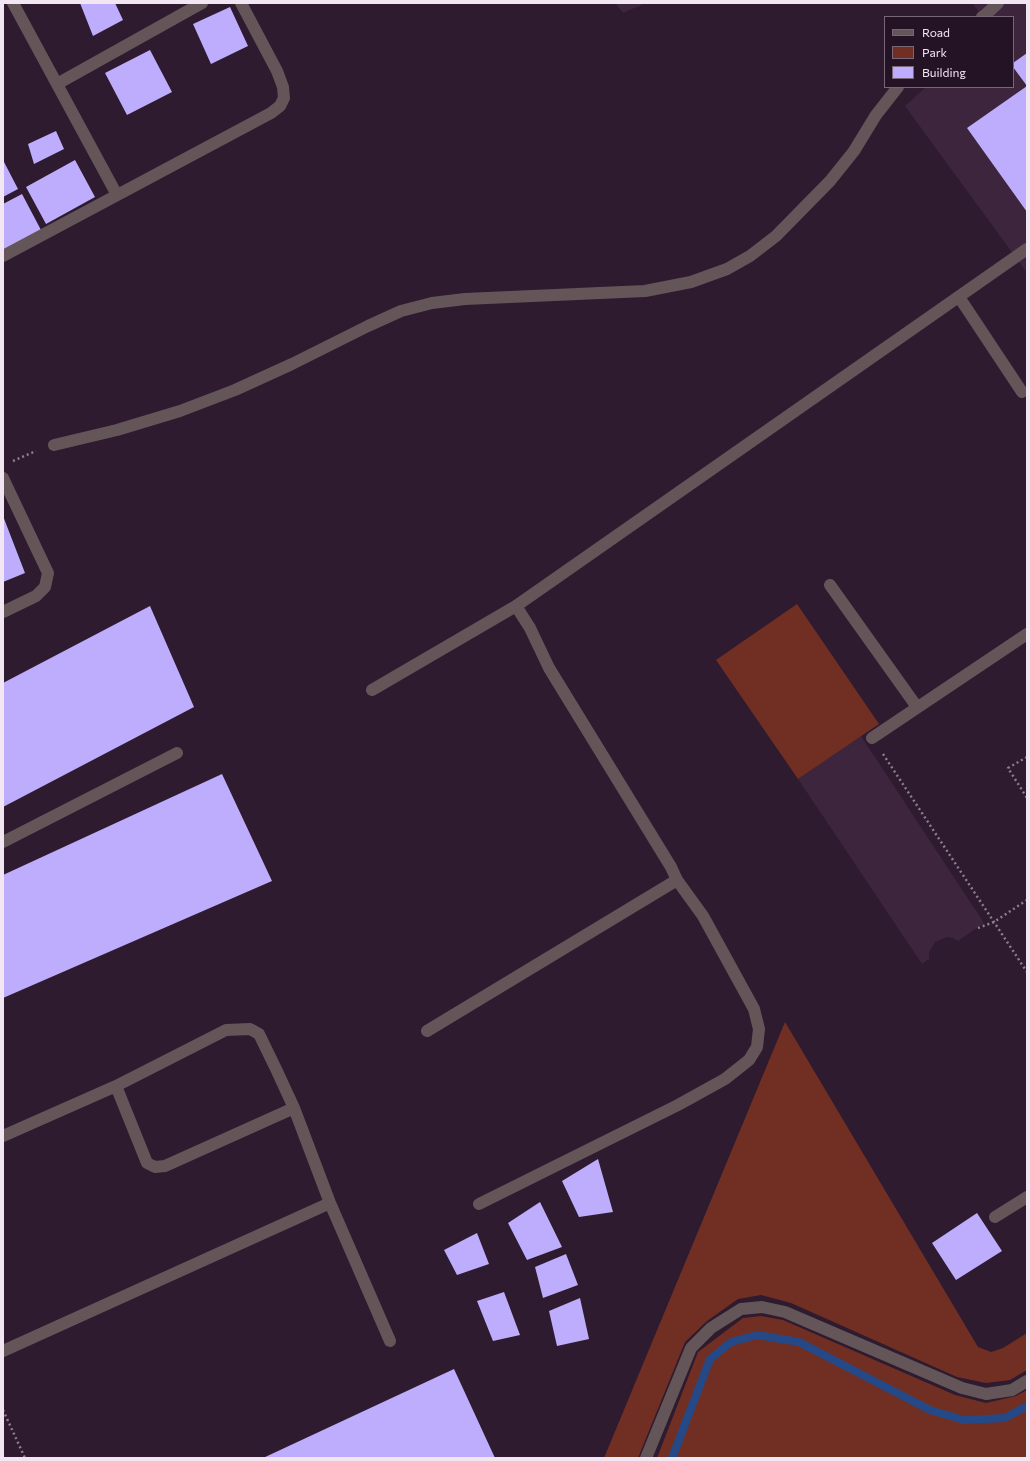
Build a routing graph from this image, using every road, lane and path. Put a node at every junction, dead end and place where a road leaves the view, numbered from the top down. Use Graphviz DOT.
graph roads {
  1 [pos="13,3"];
  2 [pos="202,3"];
  3 [pos="240,3"];
  4 [pos="998,3"];
  5 [pos="984,16"];
  6 [pos="57,84"];
  7 [pos="897,88"];
  8 [pos="117,195"];
  9 [pos="1027,248"];
  10 [pos="3,256"];
  11 [pos="959,297"];
  12 [pos="1022,392"];
  13 [pos="54,445"];
  14 [pos="10,462"];
  15 [pos="3,478"];
  16 [pos="830,585"];
  17 [pos="516,606"];
  18 [pos="3,612"];
  19 [pos="1027,634"];
  20 [pos="372,690"];
  21 [pos="917,707"];
  22 [pos="872,738"];
  23 [pos="177,753"];
  24 [pos="1027,757"];
  25 [pos="1027,798"];
  26 [pos="3,842"];
  27 [pos="677,880"];
  28 [pos="1027,900"];
  29 [pos="994,922"];
  30 [pos="978,928"];
  31 [pos="1027,972"];
  32 [pos="427,1032"];
  33 [pos="116,1086"];
  34 [pos="294,1108"];
  35 [pos="3,1136"];
  36 [pos="1027,1197"];
  37 [pos="330,1203"];
  38 [pos="479,1204"];
  39 [pos="995,1217"];
  40 [pos="390,1341"];
  41 [pos="3,1351"];
  42 [pos="1027,1381"];
  43 [pos="3,1410"];
  44 [pos="25,1458"];
  45 [pos="646,1458"];
  1 -- 6 [label="street"];
  2 -- 6 [label="street"];
  3 -- 8 [label="street"];
  4 -- 5 [label="street"];
  6 -- 8 [label="street"];
  7 -- 13 [label="street"];
  8 -- 10 [label="street"];
  9 -- 11 [label="street"];
  11 -- 12 [label="street"];
  11 -- 17 [label="street"];
  13 -- 14 [label="path"];
  15 -- 18 [label="street"];
  16 -- 21 [label="street"];
  17 -- 20 [label="street"];
  17 -- 27 [label="street"];
  19 -- 21 [label="street"];
  21 -- 22 [label="street"];
  22 -- 29 [label="path"];
  23 -- 26 [label="street"];
  24 -- 25 [label="path"];
  27 -- 32 [label="street"];
  27 -- 38 [label="street"];
  28 -- 29 [label="path"];
  29 -- 30 [label="path"];
  29 -- 31 [label="path"];
  33 -- 34 [label="street"];
  33 -- 34 [label="street"];
  33 -- 35 [label="street"];
  34 -- 37 [label="street"];
  36 -- 39 [label="street"];
  37 -- 40 [label="street"];
  37 -- 41 [label="street"];
  42 -- 45 [label="street"];
  43 -- 44 [label="path"];
}
